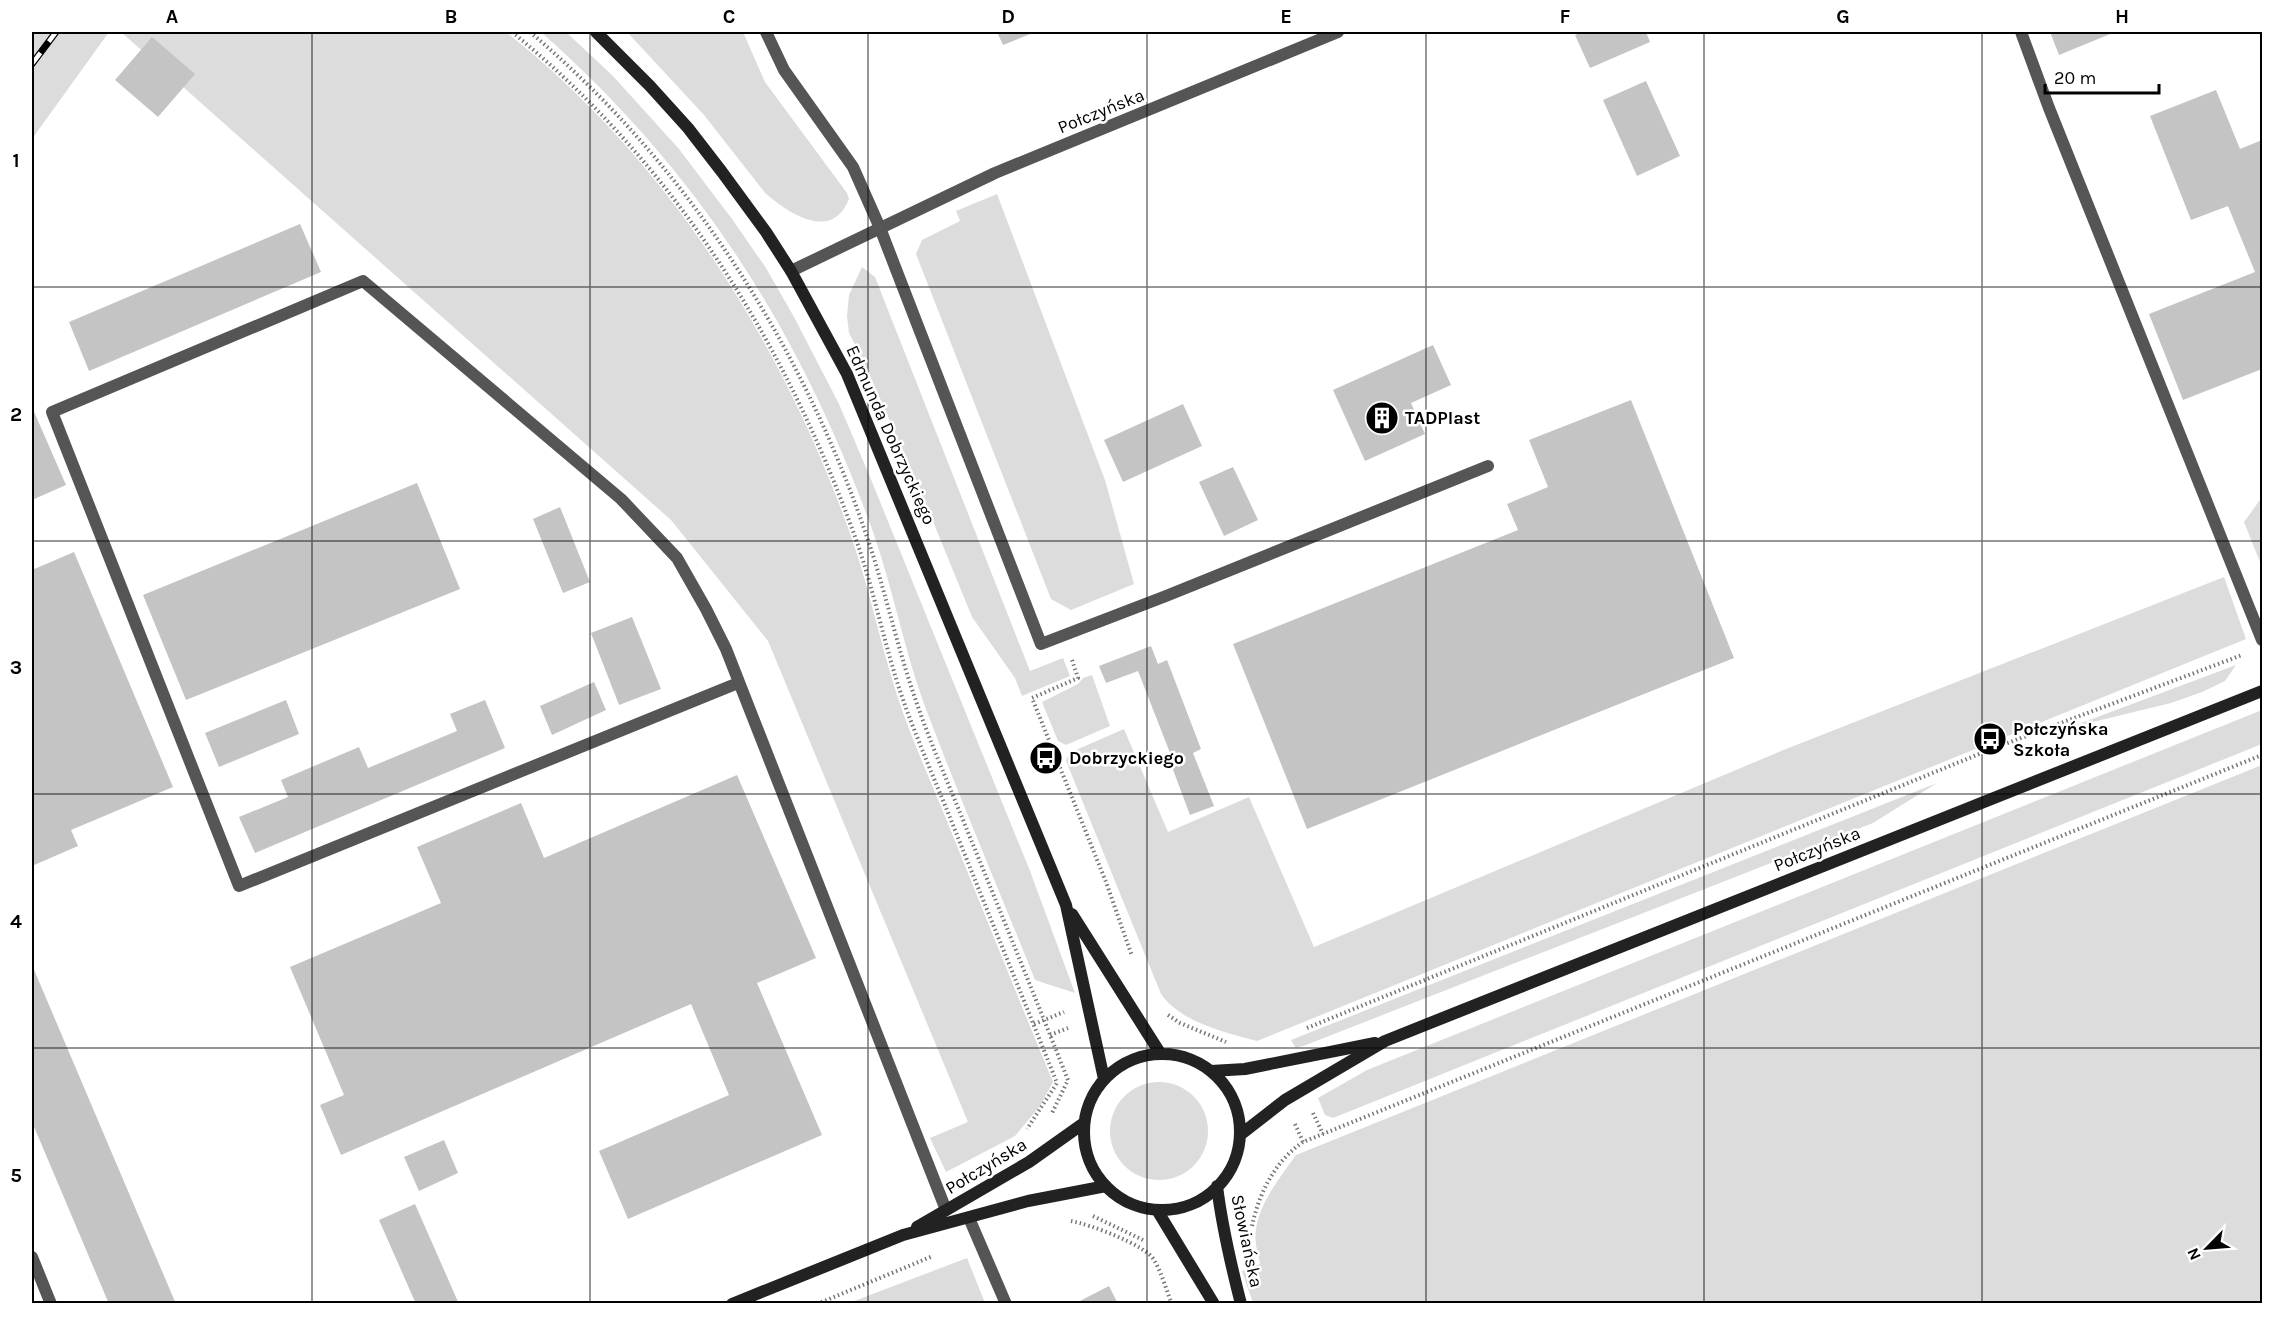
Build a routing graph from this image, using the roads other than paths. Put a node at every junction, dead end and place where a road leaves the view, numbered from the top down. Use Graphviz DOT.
graph roads {
  1 [pos="596,32"];
  2 [pos="766,32"];
  3 [pos="1338,32"];
  4 [pos="2021,32"];
  5 [pos="880,228"];
  6 [pos="791,272"];
  7 [pos="1488,466"];
  8 [pos="2262,640"];
  9 [pos="738,682"];
  10 [pos="2262,691"];
  11 [pos="1066,905"];
  12 [pos="1385,1041"];
  13 [pos="1160,1053"];
  14 [pos="1211,1071"];
  15 [pos="1104,1079"];
  16 [pos="1084,1123"];
  17 [pos="1240,1135"];
  18 [pos="1106,1186"];
  19 [pos="1217,1186"];
  20 [pos="946,1210"];
  21 [pos="1157,1210"];
  22 [pos="969,1218"];
  23 [pos="903,1235"];
  24 [pos="32,1257"];
  25 [pos="51,1304"];
  26 [pos="732,1304"];
  27 [pos="1006,1304"];
  28 [pos="1214,1304"];
  29 [pos="1241,1304"];
  1 -- 6 [label="main road, Edmunda Dobrzyckiego"];
  2 -- 5 [label="street"];
  3 -- 5 [label="street, Połczyńska"];
  4 -- 8 [label="street"];
  5 -- 6 [label="street, Połczyńska"];
  5 -- 7 [label="street"];
  6 -- 11 [label="main road, Edmunda Dobrzyckiego"];
  9 -- 9 [label="street"];
  9 -- 20 [label="street"];
  10 -- 12 [label="main road, Połczyńska"];
  11 -- 13 [label="main road, Edmunda Dobrzyckiego"];
  11 -- 15 [label="main road, Edmunda Dobrzyckiego"];
  12 -- 14 [label="main road, Połczyńska"];
  12 -- 17 [label="main road, Połczyńska"];
  13 -- 14 [label="main road"];
  13 -- 15 [label="main road"];
  14 -- 17 [label="main road"];
  15 -- 16 [label="main road"];
  16 -- 18 [label="main road"];
  16 -- 20 [label="main road, Połczyńska"];
  17 -- 19 [label="main road"];
  18 -- 21 [label="main road"];
  18 -- 22 [label="main road, Połczyńska"];
  19 -- 21 [label="main road"];
  19 -- 29 [label="main road, Słowiańska"];
  20 -- 23 [label="main road, Połczyńska"];
  21 -- 28 [label="main road"];
  22 -- 23 [label="main road, Połczyńska"];
  22 -- 27 [label="street"];
  23 -- 26 [label="main road, Połczyńska"];
  24 -- 25 [label="street"];
}
